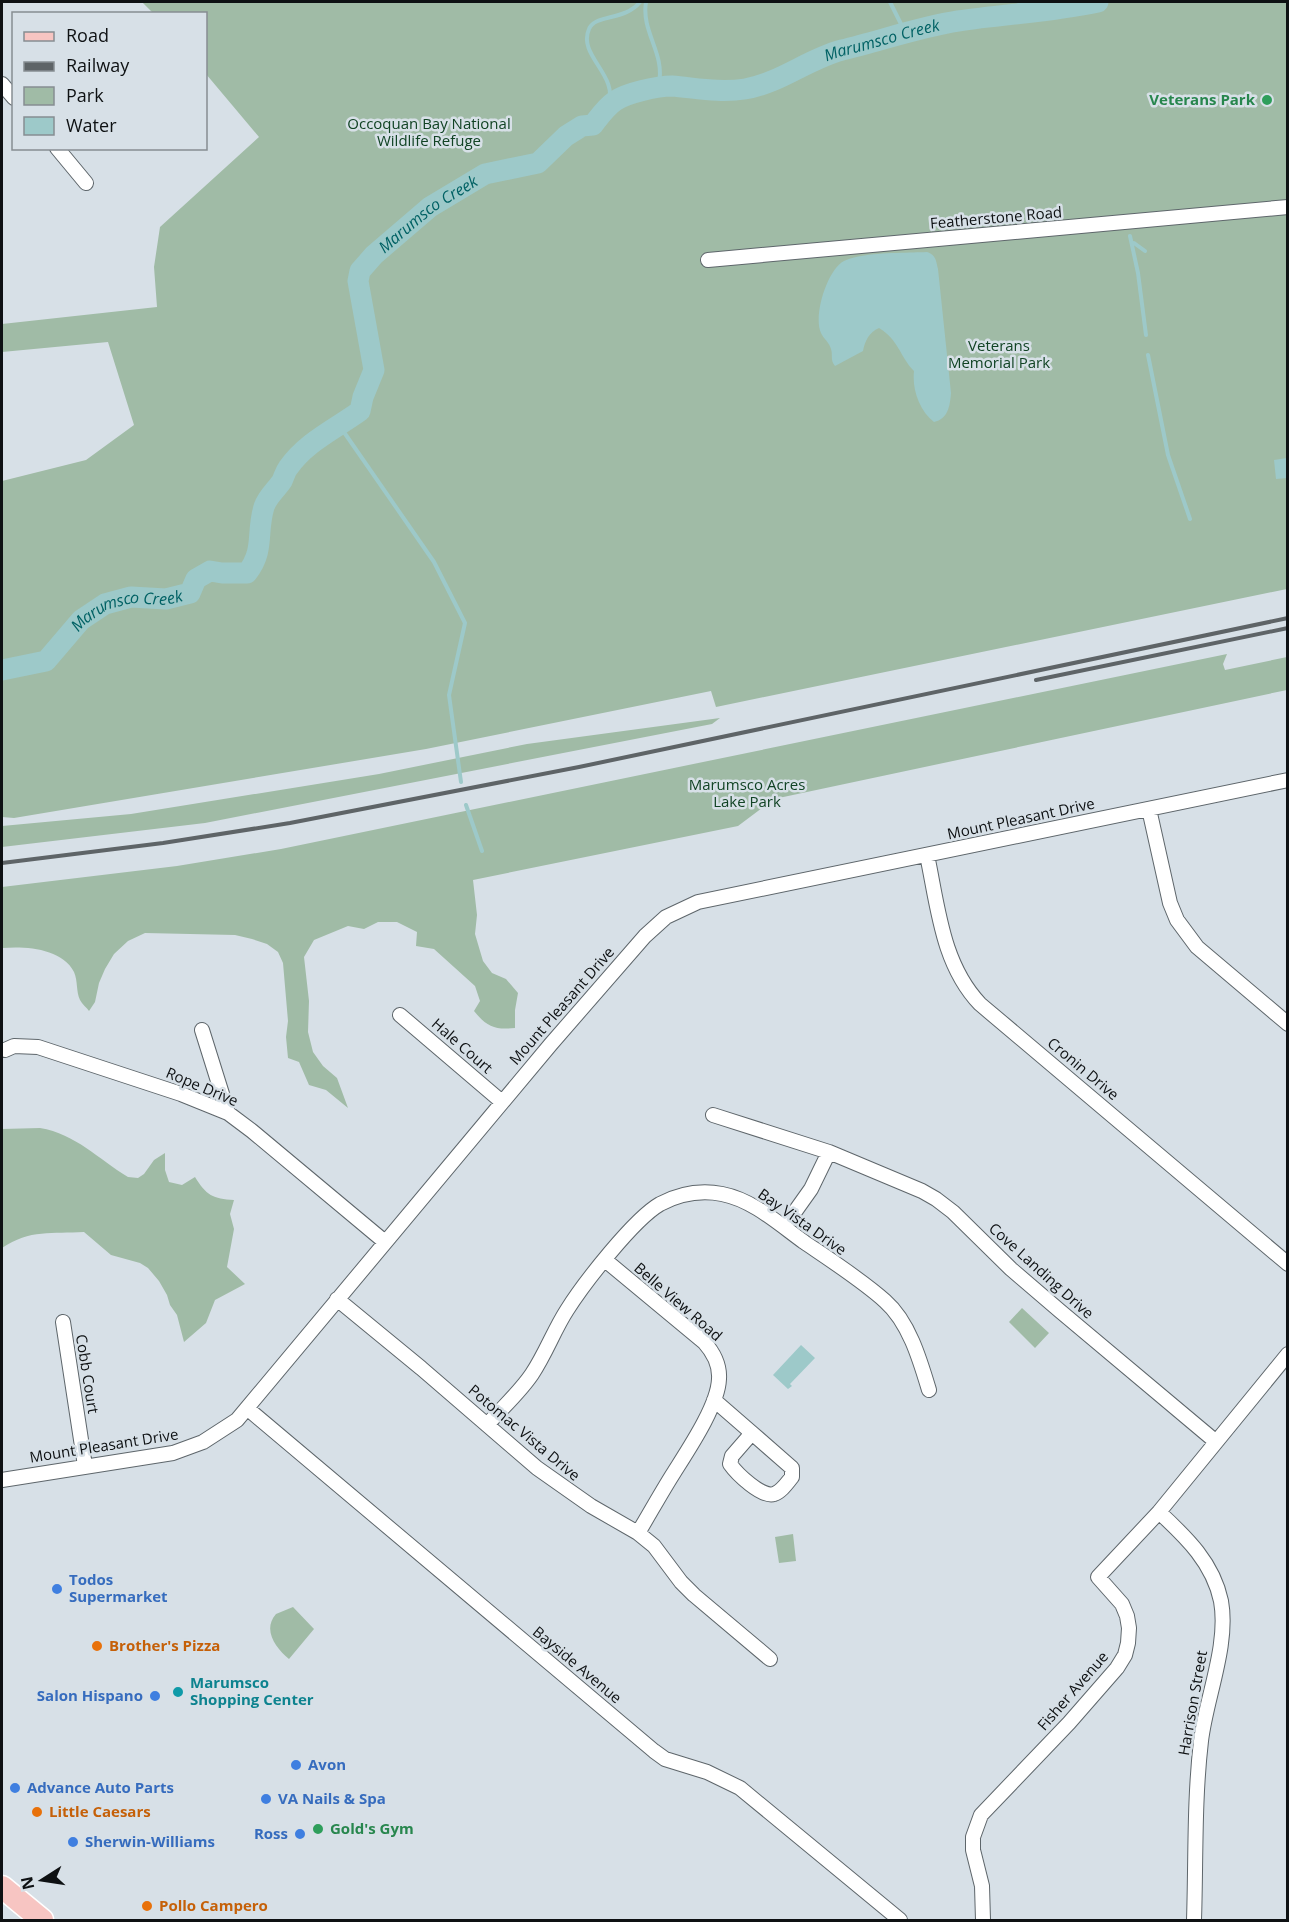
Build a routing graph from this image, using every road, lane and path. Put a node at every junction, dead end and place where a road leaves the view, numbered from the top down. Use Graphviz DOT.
graph roads {
  1 [pos="2,84"];
  2 [pos="12,96"];
  3 [pos="59,150"];
  4 [pos="86,183"];
  5 [pos="1287,207"];
  6 [pos="708,260"];
  7 [pos="1287,780"];
  8 [pos="1149,809"];
  9 [pos="927,855"];
  10 [pos="400,1015"];
  11 [pos="1287,1024"];
  12 [pos="202,1030"];
  13 [pos="5,1050"];
  14 [pos="502,1102"];
  15 [pos="228,1113"];
  16 [pos="713,1115"];
  17 [pos="829,1152"];
  18 [pos="784,1227"];
  19 [pos="385,1242"];
  20 [pos="605,1260"];
  21 [pos="1287,1264"];
  22 [pos="337,1299"];
  23 [pos="63,1322"];
  24 [pos="1287,1354"];
  25 [pos="930,1390"];
  26 [pos="714,1400"];
  27 [pos="248,1409"];
  28 [pos="487,1425"];
  29 [pos="752,1433"];
  30 [pos="1215,1441"];
  31 [pos="85,1466"];
  32 [pos="2,1480"];
  33 [pos="1159,1512"];
  34 [pos="638,1533"];
  35 [pos="770,1659"];
  36 [pos="2,1887"];
  37 [pos="42,1920"];
  38 [pos="900,1920"];
  39 [pos="983,1920"];
  40 [pos="1194,1920"];
  1 -- 2 [label="street"];
  3 -- 4 [label="street"];
  5 -- 6 [label="street, Featherstone Road"];
  7 -- 8 [label="street, Mount Pleasant Drive"];
  8 -- 9 [label="street, Mount Pleasant Drive"];
  8 -- 11 [label="street"];
  9 -- 14 [label="street, Mount Pleasant Drive"];
  9 -- 21 [label="street, Cronin Drive"];
  10 -- 14 [label="street, Hale Court"];
  12 -- 15 [label="street"];
  13 -- 15 [label="street, Rope Drive"];
  14 -- 19 [label="street, Mount Pleasant Drive"];
  15 -- 19 [label="street, Rope Drive"];
  16 -- 17 [label="street, Cove Landing Drive"];
  17 -- 18 [label="street"];
  17 -- 30 [label="street, Cove Landing Drive"];
  18 -- 20 [label="street, Bay Vista Drive"];
  18 -- 25 [label="street, Bay Vista Drive"];
  19 -- 22 [label="street, Mount Pleasant Drive"];
  20 -- 26 [label="street, Belle View Road"];
  20 -- 28 [label="street, Bay Vista Drive"];
  22 -- 27 [label="street, Mount Pleasant Drive"];
  22 -- 28 [label="street, Potomac Vista Drive"];
  23 -- 31 [label="street, Cobb Court"];
  24 -- 30 [label="street, Fisher Avenue"];
  26 -- 29 [label="street"];
  26 -- 34 [label="street, Belle View Road"];
  27 -- 31 [label="street, Mount Pleasant Drive"];
  27 -- 38 [label="street, Bayside Avenue"];
  28 -- 34 [label="street, Potomac Vista Drive"];
  29 -- 29 [label="street"];
  30 -- 33 [label="street, Fisher Avenue"];
  31 -- 32 [label="street, Mount Pleasant Drive"];
  33 -- 39 [label="street, Fisher Avenue"];
  33 -- 40 [label="street, Harrison Street"];
  34 -- 35 [label="street, Potomac Vista Drive"];
  36 -- 37 [label="main road"];
}
